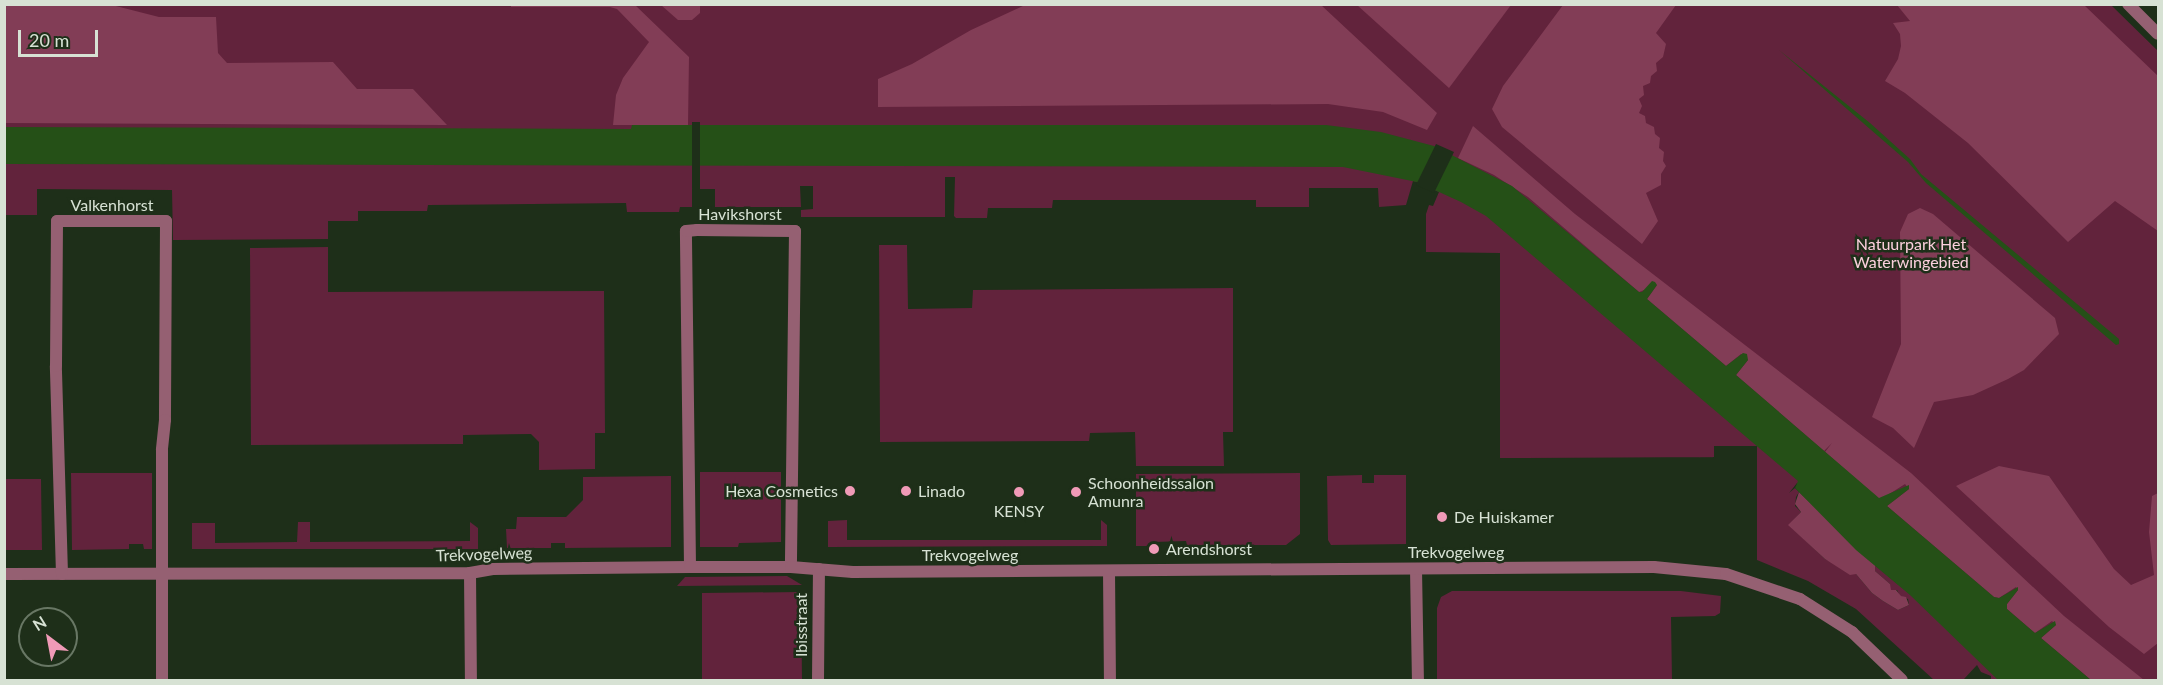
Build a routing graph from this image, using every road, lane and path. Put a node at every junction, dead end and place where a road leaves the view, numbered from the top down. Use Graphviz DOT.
graph roads {
  1 [pos="2128,4"];
  2 [pos="2158,34"];
  3 [pos="690,567"];
  4 [pos="791,567"];
  5 [pos="819,569"];
  6 [pos="1416,569"];
  7 [pos="1109,571"];
  8 [pos="470,573"];
  9 [pos="4,574"];
  10 [pos="62,574"];
  11 [pos="162,574"];
  12 [pos="162,681"];
  13 [pos="471,681"];
  14 [pos="818,681"];
  15 [pos="1110,681"];
  16 [pos="1418,681"];
  17 [pos="1902,681"];
  1 -- 2 [label="street"];
  3 -- 4 [label="street, Trekvogelweg"];
  3 -- 4 [label="street, Havikshorst"];
  3 -- 8 [label="street, Trekvogelweg"];
  4 -- 5 [label="street, Trekvogelweg"];
  5 -- 7 [label="street, Trekvogelweg"];
  5 -- 14 [label="street, Ibisstraat"];
  6 -- 7 [label="street, Trekvogelweg"];
  6 -- 16 [label="street"];
  6 -- 17 [label="street, Trekvogelweg"];
  7 -- 15 [label="street"];
  8 -- 11 [label="street, Trekvogelweg"];
  8 -- 13 [label="street"];
  9 -- 10 [label="street, Trekvogelweg"];
  10 -- 11 [label="street, Trekvogelweg"];
  10 -- 11 [label="street, Valkenhorst"];
  11 -- 12 [label="street"];
}
